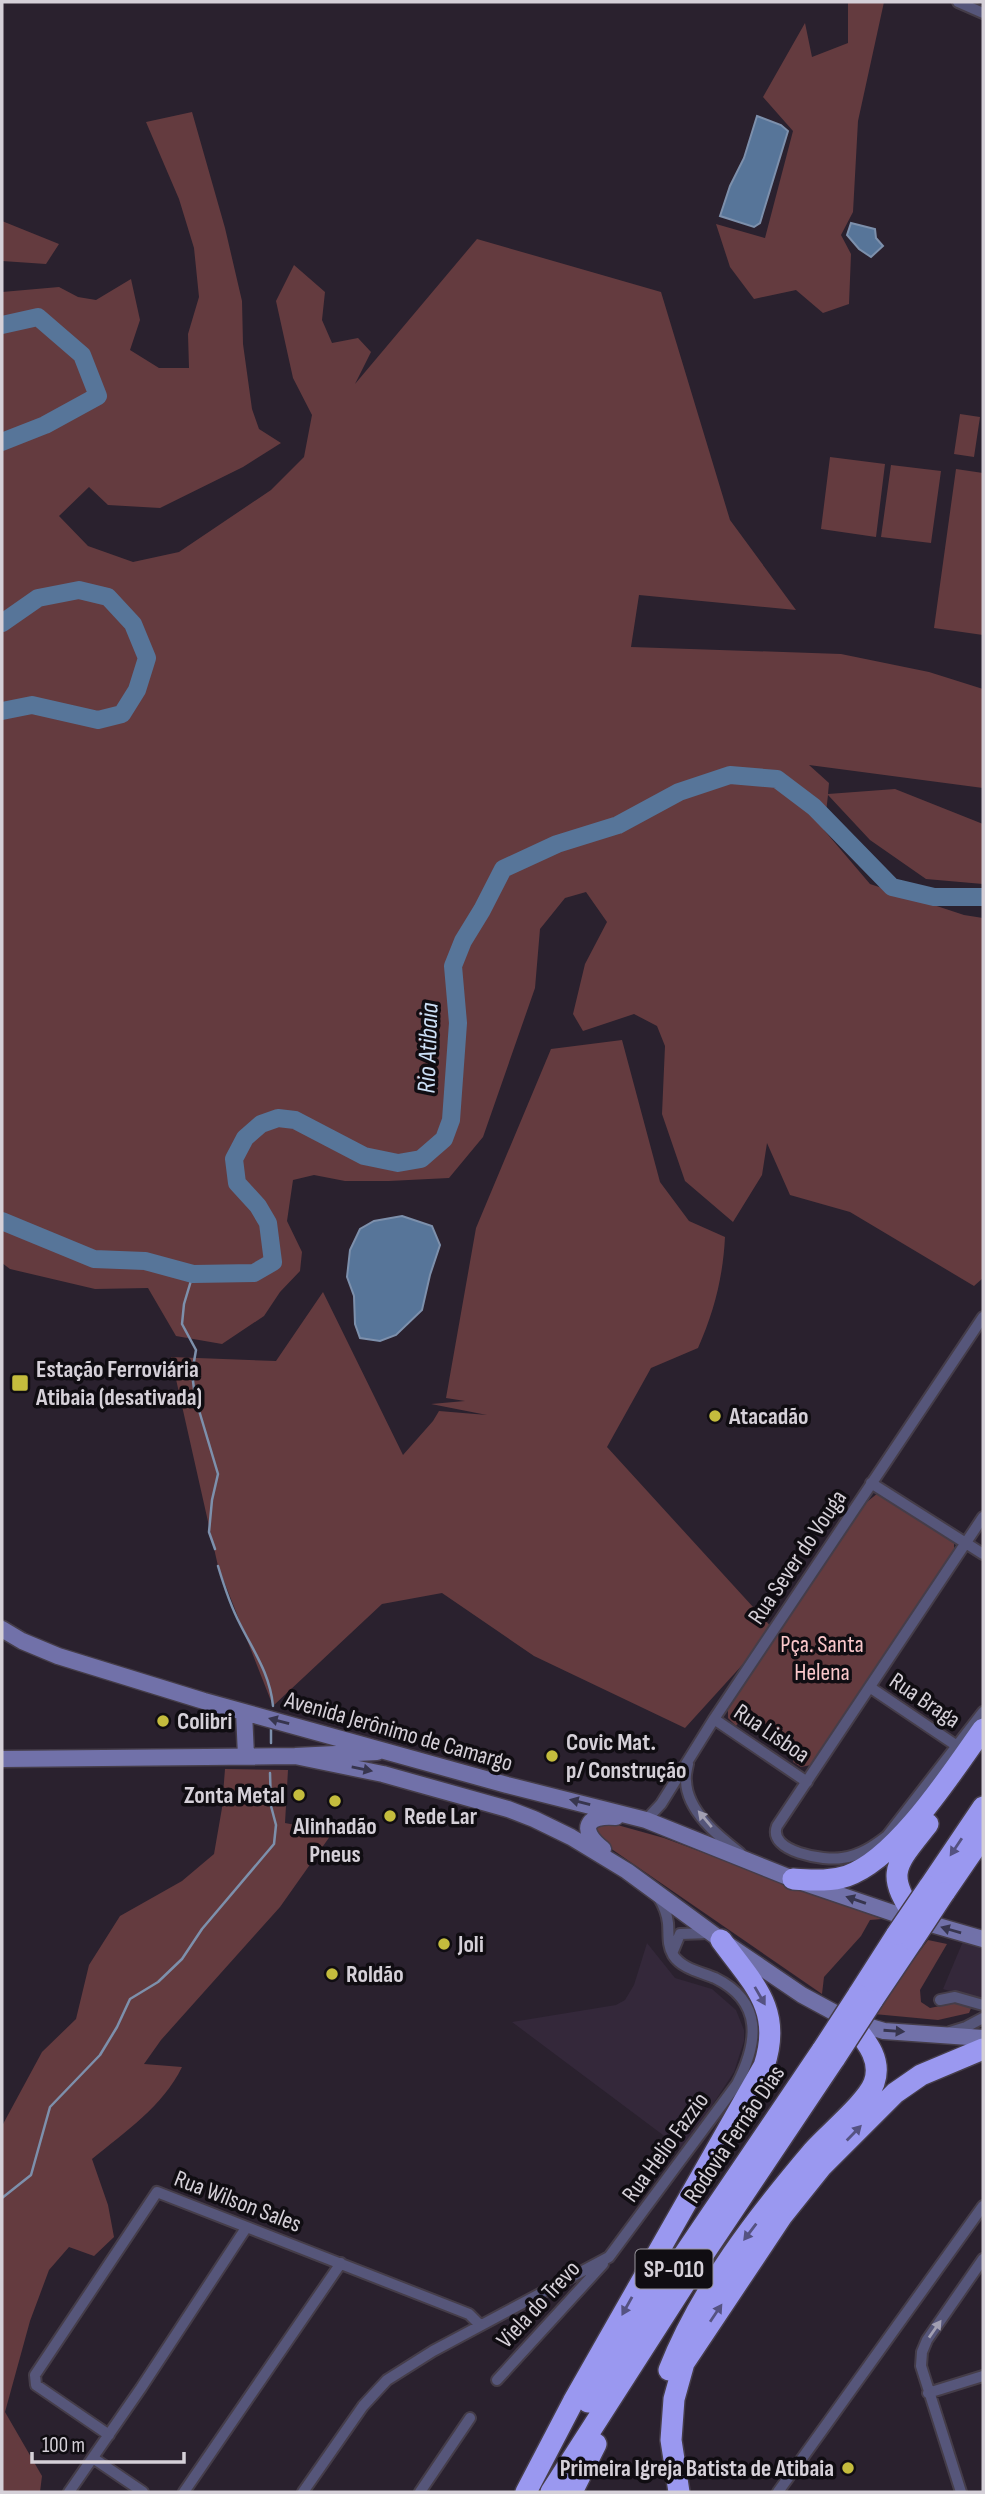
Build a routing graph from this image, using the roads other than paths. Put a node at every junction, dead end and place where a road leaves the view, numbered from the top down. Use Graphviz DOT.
graph roads {
  1 [pos="958,2"];
  2 [pos="983,13"];
  3 [pos="983,1317"];
  4 [pos="871,1483"];
  5 [pos="983,1517"];
  6 [pos="966,1543"];
  7 [pos="983,1555"];
  8 [pos="2,1629"];
  9 [pos="871,1688"];
  10 [pos="244,1712"];
  11 [pos="983,1712"];
  12 [pos="714,1719"];
  13 [pos="983,1729"];
  14 [pos="957,1746"];
  15 [pos="983,1749"];
  16 [pos="392,1752"];
  17 [pos="246,1756"];
  18 [pos="295,1756"];
  19 [pos="689,1758"];
  20 [pos="2,1759"];
  21 [pos="807,1782"];
  22 [pos="507,1785"];
  23 [pos="426,1786"];
  24 [pos="983,1807"];
  25 [pos="643,1819"];
  26 [pos="983,1836"];
  27 [pos="754,1864"];
  28 [pos="627,1871"];
  29 [pos="793,1879"];
  30 [pos="937,1890"];
  31 [pos="656,1892"];
  32 [pos="909,1932"];
  33 [pos="716,1937"];
  34 [pos="983,1939"];
  35 [pos="672,1954"];
  36 [pos="940,2000"];
  37 [pos="983,2005"];
  38 [pos="983,2018"];
  39 [pos="850,2021"];
  40 [pos="941,2034"];
  41 [pos="983,2038"];
  42 [pos="983,2049"];
  43 [pos="829,2054"];
  44 [pos="983,2206"];
  45 [pos="246,2228"];
  46 [pos="703,2255"];
  47 [pos="609,2257"];
  48 [pos="983,2259"];
  49 [pos="341,2263"];
  50 [pos="480,2325"];
  51 [pos="983,2376"];
  52 [pos="496,2380"];
  53 [pos="929,2393"];
  54 [pos="470,2418"];
  55 [pos="109,2435"];
  56 [pos="93,2458"];
  57 [pos="69,2492"];
  58 [pos="143,2492"];
  59 [pos="184,2492"];
  60 [pos="303,2492"];
  61 [pos="420,2492"];
  62 [pos="528,2492"];
  63 [pos="551,2492"];
  64 [pos="572,2492"];
  65 [pos="667,2492"];
  66 [pos="680,2492"];
  67 [pos="778,2492"];
  68 [pos="961,2492"];
  1 -- 2 [label="street"];
  3 -- 4 [label="street, Rua Sever do Vouga"];
  4 -- 6 [label="street"];
  4 -- 12 [label="street, Rua Sever do Vouga"];
  5 -- 6 [label="street"];
  6 -- 7 [label="street"];
  6 -- 9 [label="street"];
  8 -- 10 [label="main road, Avenida Jerônimo de Camargo"];
  9 -- 14 [label="street, Rua Braga"];
  9 -- 21 [label="street"];
  16 -- 10 [label="main road, Avenida Jerônimo de Camargo, one-way"];
  10 -- 17 [label="main road"];
  11 -- 14 [label="street"];
  12 -- 19 [label="street, Rua Sever do Vouga"];
  12 -- 21 [label="street, Rua Lisboa"];
  13 -- 29 [label="highway"];
  14 -- 21 [label="street"];
  15 -- 32 [label="highway"];
  16 -- 18 [label="main road"];
  16 -- 22 [label="main road, Avenida Jerônimo de Camargo"];
  17 -- 18 [label="main road"];
  17 -- 20 [label="main road"];
  18 -- 23 [label="main road, one-way"];
  19 -- 25 [label="street, Rua Sever do Vouga"];
  27 -- 19 [label="street, one-way"];
  22 -- 23 [label="main road"];
  25 -- 22 [label="main road, Avenida Jerônimo de Camargo, one-way"];
  23 -- 28 [label="main road"];
  24 -- 30 [label="highway, Rodovia Fernão Dias / SP-010, one-way"];
  25 -- 27 [label="main road, Avenida Jerônimo de Camargo"];
  25 -- 28 [label="main road"];
  26 -- 30 [label="highway, Rodovia Fernão Dias / SP-010"];
  27 -- 29 [label="main road, Avenida Jerônimo de Camargo"];
  28 -- 31 [label="main road"];
  32 -- 29 [label="main road, Avenida Jerônimo de Camargo, one-way"];
  30 -- 32 [label="highway, Rodovia Fernão Dias / SP-010, bridge"];
  31 -- 33 [label="main road"];
  31 -- 35 [label="street"];
  34 -- 32 [label="main road, Avenida Jerônimo de Camargo, one-way"];
  32 -- 43 [label="highway, Rodovia Fernão Dias / SP-010, bridge"];
  33 -- 35 [label="street"];
  33 -- 39 [label="main road"];
  33 -- 62 [label="highway, one-way"];
  35 -- 47 [label="street, Rua Helio Fazzio"];
  36 -- 37 [label="street"];
  38 -- 40 [label="street"];
  39 -- 40 [label="main road, one-way"];
  39 -- 65 [label="highway, one-way"];
  40 -- 41 [label="main road"];
  66 -- 42 [label="highway, one-way"];
  43 -- 46 [label="highway, Rodovia Fernão Dias / SP-010"];
  43 -- 62 [label="highway, Rodovia Fernão Dias / SP-010"];
  44 -- 67 [label="street"];
  45 -- 49 [label="street, Rua Wilson Sales"];
  45 -- 55 [label="street"];
  45 -- 55 [label="street, Rua Wilson Sales"];
  46 -- 63 [label="highway, Rodovia Fernão Dias / SP-010"];
  46 -- 64 [label="highway"];
  47 -- 50 [label="street, Rua Helio Fazzio"];
  47 -- 52 [label="street, Viela do Trevo"];
  53 -- 48 [label="street, one-way"];
  49 -- 50 [label="street, Rua Wilson Sales"];
  49 -- 59 [label="street"];
  50 -- 60 [label="street, Rua Helio Fazzio"];
  51 -- 53 [label="street"];
  53 -- 68 [label="street"];
  54 -- 61 [label="street"];
  55 -- 56 [label="street"];
  56 -- 57 [label="street"];
  56 -- 58 [label="street"];
}
